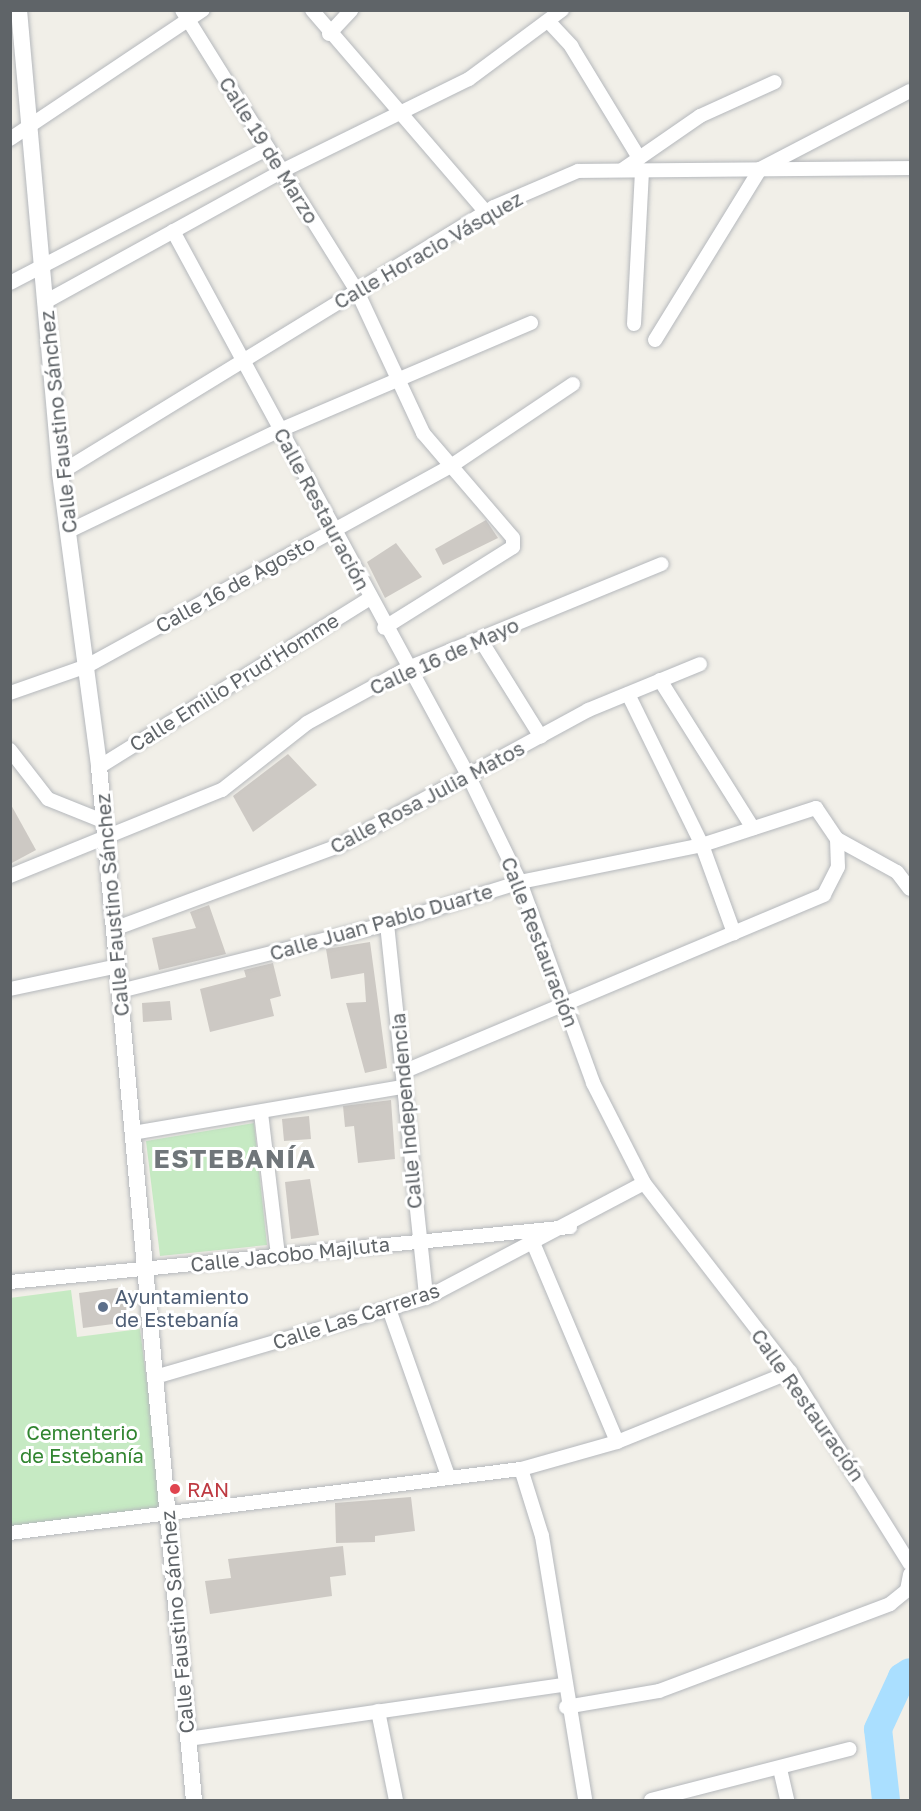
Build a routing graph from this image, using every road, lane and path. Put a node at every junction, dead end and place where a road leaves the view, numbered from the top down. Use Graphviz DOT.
graph roads {
  1 [pos="19,10"];
  2 [pos="203,10"];
  3 [pos="312,10"];
  4 [pos="351,10"];
  5 [pos="562,10"];
  6 [pos="185,16"];
  7 [pos="549,22"];
  8 [pos="329,34"];
  9 [pos="775,82"];
  10 [pos="910,91"];
  11 [pos="399,117"];
  12 [pos="29,128"];
  13 [pos="10,139"];
  14 [pos="268,148"];
  15 [pos="640,164"];
  16 [pos="910,168"];
  17 [pos="760,169"];
  18 [pos="282,171"];
  19 [pos="486,212"];
  20 [pos="173,231"];
  21 [pos="42,269"];
  22 [pos="10,283"];
  23 [pos="356,289"];
  24 [pos="45,302"];
  25 [pos="531,323"];
  26 [pos="634,324"];
  27 [pos="655,340"];
  28 [pos="241,359"];
  29 [pos="400,379"];
  30 [pos="573,384"];
  31 [pos="280,430"];
  32 [pos="451,466"];
  33 [pos="60,473"];
  34 [pos="333,530"];
  35 [pos="69,531"];
  36 [pos="662,564"];
  37 [pos="370,598"];
  38 [pos="384,628"];
  39 [pos="480,639"];
  40 [pos="700,664"];
  41 [pos="87,666"];
  42 [pos="408,668"];
  43 [pos="660,680"];
  44 [pos="10,693"];
  45 [pos="628,694"];
  46 [pos="541,737"];
  47 [pos="10,750"];
  48 [pos="99,767"];
  49 [pos="469,777"];
  50 [pos="753,828"];
  51 [pos="104,829"];
  52 [pos="837,839"];
  53 [pos="702,845"];
  54 [pos="10,876"];
  55 [pos="520,882"];
  56 [pos="910,889"];
  57 [pos="387,924"];
  58 [pos="114,929"];
  59 [pos="734,933"];
  60 [pos="118,966"];
  61 [pos="10,989"];
  62 [pos="120,991"];
  63 [pos="565,1007"];
  64 [pos="403,1072"];
  65 [pos="403,1087"];
  66 [pos="261,1113"];
  67 [pos="133,1133"];
  68 [pos="644,1183"];
  69 [pos="570,1227"];
  70 [pos="528,1231"];
  71 [pos="418,1242"];
  72 [pos="534,1245"];
  73 [pos="278,1256"];
  74 [pos="145,1269"];
  75 [pos="10,1282"];
  76 [pos="426,1298"];
  77 [pos="389,1309"];
  78 [pos="790,1372"];
  79 [pos="155,1377"];
  80 [pos="617,1442"];
  81 [pos="521,1469"];
  82 [pos="448,1478"];
  83 [pos="168,1514"];
  84 [pos="10,1533"];
  85 [pos="910,1564"];
  86 [pos="910,1574"];
  87 [pos="563,1685"];
  88 [pos="566,1707"];
  89 [pos="378,1711"];
  90 [pos="188,1739"];
  91 [pos="850,1749"];
  92 [pos="780,1768"];
  93 [pos="194,1800"];
  94 [pos="396,1800"];
  95 [pos="585,1800"];
  96 [pos="651,1800"];
  97 [pos="787,1800"];
  1 -- 12 [label="street, Calle Faustino Sánchez"];
  2 -- 6 [label="street"];
  3 -- 8 [label="street"];
  4 -- 8 [label="street"];
  5 -- 7 [label="street"];
  6 -- 12 [label="street"];
  6 -- 14 [label="street, Calle 19 de Marzo"];
  7 -- 11 [label="street"];
  7 -- 15 [label="street"];
  8 -- 11 [label="street"];
  9 -- 15 [label="street"];
  10 -- 17 [label="street"];
  11 -- 18 [label="street"];
  11 -- 19 [label="street"];
  12 -- 13 [label="street"];
  12 -- 21 [label="street, Calle Faustino Sánchez"];
  14 -- 18 [label="street, Calle 19 de Marzo"];
  14 -- 21 [label="street"];
  15 -- 17 [label="street, Calle Horacio Vásquez"];
  15 -- 19 [label="street, Calle Horacio Vásquez"];
  15 -- 26 [label="street"];
  16 -- 17 [label="street, Calle Horacio Vásquez"];
  17 -- 27 [label="street"];
  18 -- 20 [label="street"];
  18 -- 23 [label="street, Calle 19 de Marzo"];
  19 -- 23 [label="street, Calle Horacio Vásquez"];
  20 -- 24 [label="street"];
  20 -- 28 [label="street, Calle Restauración"];
  21 -- 22 [label="street"];
  21 -- 24 [label="street, Calle Faustino Sánchez"];
  23 -- 28 [label="street, Calle Horacio Vásquez"];
  23 -- 29 [label="street, Calle 19 de Marzo"];
  24 -- 33 [label="street, Calle Faustino Sánchez"];
  25 -- 29 [label="street"];
  28 -- 31 [label="street, Calle Restauración"];
  28 -- 33 [label="street, Calle Horacio Vásquez"];
  29 -- 31 [label="street"];
  29 -- 32 [label="street, Calle 19 de Marzo"];
  30 -- 32 [label="street, Calle 16 de Agosto"];
  31 -- 34 [label="street, Calle Restauración"];
  31 -- 35 [label="street"];
  32 -- 34 [label="street, Calle 16 de Agosto"];
  32 -- 38 [label="street, Calle 19 de Marzo"];
  33 -- 35 [label="street, Calle Faustino Sánchez"];
  34 -- 37 [label="street, Calle Restauración"];
  34 -- 41 [label="street, Calle 16 de Agosto"];
  35 -- 41 [label="street, Calle Faustino Sánchez"];
  36 -- 39 [label="street, Calle 16 de Mayo"];
  37 -- 38 [label="street, Calle Restauración"];
  37 -- 48 [label="street, Calle Emilio Prud'Homme"];
  38 -- 42 [label="street, Calle Restauración"];
  39 -- 42 [label="street, Calle 16 de Mayo"];
  39 -- 46 [label="street"];
  40 -- 43 [label="street, Calle Rosa Julia Matos"];
  41 -- 44 [label="street, Calle 16 de Agosto"];
  41 -- 48 [label="street, Calle Faustino Sánchez"];
  42 -- 49 [label="street, Calle Restauración"];
  42 -- 51 [label="street, Calle 16 de Mayo"];
  43 -- 45 [label="street, Calle Rosa Julia Matos"];
  43 -- 50 [label="street"];
  45 -- 46 [label="street, Calle Rosa Julia Matos"];
  45 -- 53 [label="street"];
  46 -- 49 [label="street, Calle Rosa Julia Matos"];
  47 -- 51 [label="street"];
  48 -- 51 [label="street, Calle Faustino Sánchez"];
  49 -- 55 [label="street, Calle Restauración"];
  49 -- 58 [label="street, Calle Rosa Julia Matos"];
  50 -- 52 [label="street, Calle Juan Pablo Duarte"];
  50 -- 53 [label="street, Calle Juan Pablo Duarte"];
  51 -- 54 [label="street, Calle 16 de Mayo"];
  51 -- 58 [label="street, Calle Faustino Sánchez"];
  52 -- 56 [label="street"];
  52 -- 59 [label="street"];
  53 -- 55 [label="street, Calle Juan Pablo Duarte"];
  53 -- 59 [label="street"];
  55 -- 57 [label="street, Calle Juan Pablo Duarte"];
  55 -- 63 [label="street, Calle Restauración"];
  57 -- 62 [label="street, Calle Juan Pablo Duarte"];
  57 -- 64 [label="street, Calle Independencia"];
  58 -- 60 [label="street, Calle Faustino Sánchez"];
  59 -- 63 [label="street"];
  60 -- 61 [label="street"];
  60 -- 62 [label="street, Calle Faustino Sánchez"];
  62 -- 67 [label="street, Calle Faustino Sánchez"];
  63 -- 64 [label="street"];
  63 -- 68 [label="street, Calle Restauración"];
  64 -- 65 [label="street, Calle Independencia"];
  65 -- 66 [label="street"];
  65 -- 71 [label="street, Calle Independencia"];
  66 -- 67 [label="street"];
  66 -- 73 [label="street"];
  67 -- 74 [label="street, Calle Faustino Sánchez"];
  68 -- 69 [label="street, Calle Las Carreras"];
  68 -- 78 [label="street, Calle Restauración"];
  69 -- 70 [label="street, Calle Jacobo Majluta"];
  69 -- 72 [label="street, Calle Las Carreras"];
  70 -- 71 [label="street, Calle Jacobo Majluta"];
  70 -- 72 [label="street"];
  71 -- 73 [label="street, Calle Jacobo Majluta"];
  71 -- 76 [label="street, Calle Independencia"];
  72 -- 76 [label="street, Calle Las Carreras"];
  72 -- 80 [label="street"];
  73 -- 74 [label="street, Calle Jacobo Majluta"];
  74 -- 75 [label="street, Calle Jacobo Majluta"];
  74 -- 79 [label="street, Calle Faustino Sánchez"];
  76 -- 77 [label="street, Calle Las Carreras"];
  77 -- 79 [label="street, Calle Las Carreras"];
  77 -- 82 [label="street"];
  78 -- 80 [label="street"];
  78 -- 85 [label="street, Calle Restauración"];
  79 -- 83 [label="street, Calle Faustino Sánchez"];
  80 -- 81 [label="street"];
  81 -- 82 [label="street"];
  81 -- 87 [label="street"];
  82 -- 83 [label="street"];
  83 -- 84 [label="street"];
  83 -- 90 [label="street, Calle Faustino Sánchez"];
  86 -- 88 [label="street"];
  87 -- 88 [label="street"];
  87 -- 89 [label="street"];
  88 -- 95 [label="street"];
  89 -- 90 [label="street"];
  89 -- 94 [label="street"];
  90 -- 93 [label="street, Calle Faustino Sánchez"];
  91 -- 92 [label="street"];
  92 -- 96 [label="street"];
  92 -- 97 [label="street"];
}
